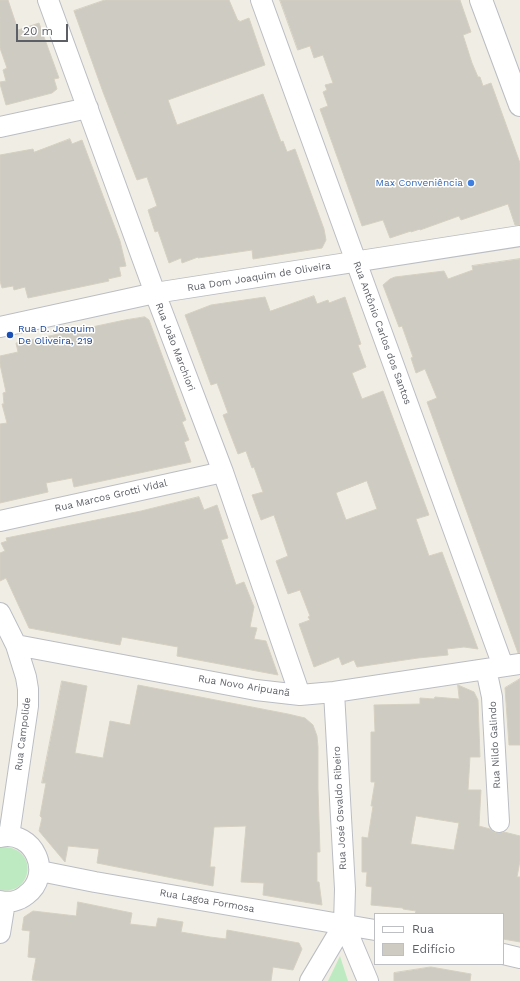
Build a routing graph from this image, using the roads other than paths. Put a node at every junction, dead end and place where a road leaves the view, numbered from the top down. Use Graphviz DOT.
graph roads {
  1 [pos="48,0"];
  2 [pos="261,0"];
  3 [pos="481,0"];
  4 [pos="520,105"];
  5 [pos="88,108"];
  6 [pos="0,127"];
  7 [pos="520,236"];
  8 [pos="356,261"];
  9 [pos="155,293"];
  10 [pos="0,327"];
  11 [pos="223,472"];
  12 [pos="0,521"];
  13 [pos="0,613"];
  14 [pos="16,645"];
  15 [pos="503,666"];
  16 [pos="334,692"];
  17 [pos="300,695"];
  18 [pos="499,822"];
  19 [pos="5,837"];
  20 [pos="40,871"];
  21 [pos="2,901"];
  22 [pos="344,924"];
  23 [pos="374,930"];
  24 [pos="0,933"];
  25 [pos="504,954"];
  26 [pos="520,958"];
  27 [pos="310,981"];
  28 [pos="368,981"];
  1 -- 5 [label="street, Rua João Marchiori"];
  2 -- 8 [label="street, Rua Antônio Carlos dos Santos"];
  3 -- 4 [label="main road"];
  5 -- 6 [label="street"];
  5 -- 9 [label="street, Rua João Marchiori"];
  7 -- 8 [label="street, Rua Dom Joaquim de Oliveira"];
  8 -- 9 [label="street, Rua Dom Joaquim de Oliveira"];
  8 -- 15 [label="street, Rua Antônio Carlos dos Santos"];
  9 -- 10 [label="street, Rua Dom Joaquim de Oliveira"];
  9 -- 11 [label="street, Rua João Marchiori"];
  11 -- 12 [label="street, Rua Marcos Grotti Vidal"];
  11 -- 17 [label="street, Rua João Marchiori"];
  13 -- 14 [label="street, Rua Campolide"];
  14 -- 17 [label="street, Rua Novo Aripuanã"];
  14 -- 19 [label="street, Rua Campolide"];
  15 -- 16 [label="street, Rua Novo Aripuanã"];
  15 -- 18 [label="street, Rua Nildo Galindo"];
  16 -- 17 [label="street, Rua Novo Aripuanã"];
  16 -- 22 [label="street, Rua José Osvaldo Ribeiro"];
  19 -- 20 [label="street"];
  20 -- 21 [label="street"];
  20 -- 22 [label="street, Rua Lagoa Formosa"];
  21 -- 24 [label="street"];
  22 -- 23 [label="street, Rua Lagoa Formosa"];
  22 -- 27 [label="street"];
  22 -- 28 [label="street"];
  25 -- 26 [label="street"];
}
